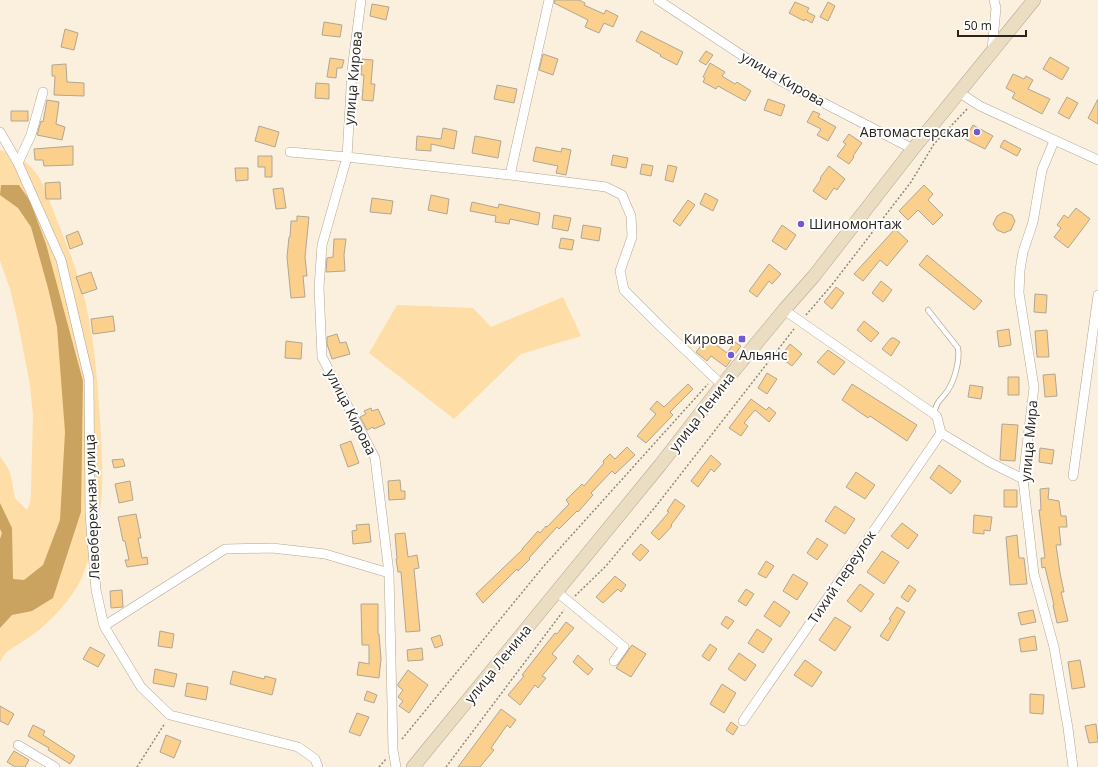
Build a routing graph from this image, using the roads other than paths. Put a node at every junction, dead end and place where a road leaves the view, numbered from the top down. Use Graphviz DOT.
graph roads {
  1 [pos="361,0"];
  2 [pos="549,0"];
  3 [pos="658,0"];
  4 [pos="994,0"];
  5 [pos="1034,0"];
  6 [pos="992,50"];
  7 [pos="43,92"];
  8 [pos="960,92"];
  9 [pos="0,132"];
  10 [pos="1054,141"];
  11 [pos="913,149"];
  12 [pos="290,152"];
  13 [pos="347,157"];
  14 [pos="1098,160"];
  15 [pos="18,163"];
  16 [pos="510,175"];
  17 [pos="1098,295"];
  18 [pos="784,310"];
  19 [pos="928,310"];
  20 [pos="1097,315"];
  21 [pos="718,381"];
  22 [pos="934,414"];
  23 [pos="941,433"];
  24 [pos="1073,476"];
  25 [pos="1024,478"];
  26 [pos="389,573"];
  27 [pos="557,592"];
  28 [pos="104,626"];
  29 [pos="614,661"];
  30 [pos="744,721"];
  31 [pos="18,746"];
  32 [pos="56,767"];
  33 [pos="318,767"];
  34 [pos="396,767"];
  35 [pos="413,767"];
  36 [pos="1073,767"];
  1 -- 13 [label="street, улица Кирова"];
  2 -- 16 [label="street"];
  3 -- 11 [label="street, улица Кирова"];
  4 -- 6 [label="street"];
  5 -- 6 [label="main road, улица Ленина"];
  6 -- 8 [label="main road, улица Ленина"];
  7 -- 15 [label="street"];
  8 -- 10 [label="street"];
  8 -- 11 [label="main road, улица Ленина"];
  9 -- 15 [label="street, Левобережная улица"];
  10 -- 14 [label="street"];
  10 -- 25 [label="street, улица Мира"];
  11 -- 18 [label="main road, улица Ленина"];
  12 -- 13 [label="street"];
  13 -- 16 [label="street"];
  13 -- 26 [label="street, улица Кирова"];
  15 -- 28 [label="street, Левобережная улица"];
  16 -- 21 [label="street"];
  17 -- 20 [label="street"];
  18 -- 21 [label="main road, улица Ленина"];
  18 -- 22 [label="street"];
  19 -- 22 [label="lane"];
  20 -- 24 [label="street"];
  21 -- 27 [label="main road, улица Ленина"];
  22 -- 23 [label="street"];
  23 -- 25 [label="street"];
  23 -- 30 [label="street, Тихий переулок"];
  25 -- 36 [label="street, улица Мира"];
  26 -- 28 [label="street"];
  26 -- 34 [label="street, улица Кирова"];
  27 -- 29 [label="street"];
  27 -- 35 [label="main road, улица Ленина"];
  28 -- 33 [label="street, Левобережная улица"];
  31 -- 32 [label="street"];
}
